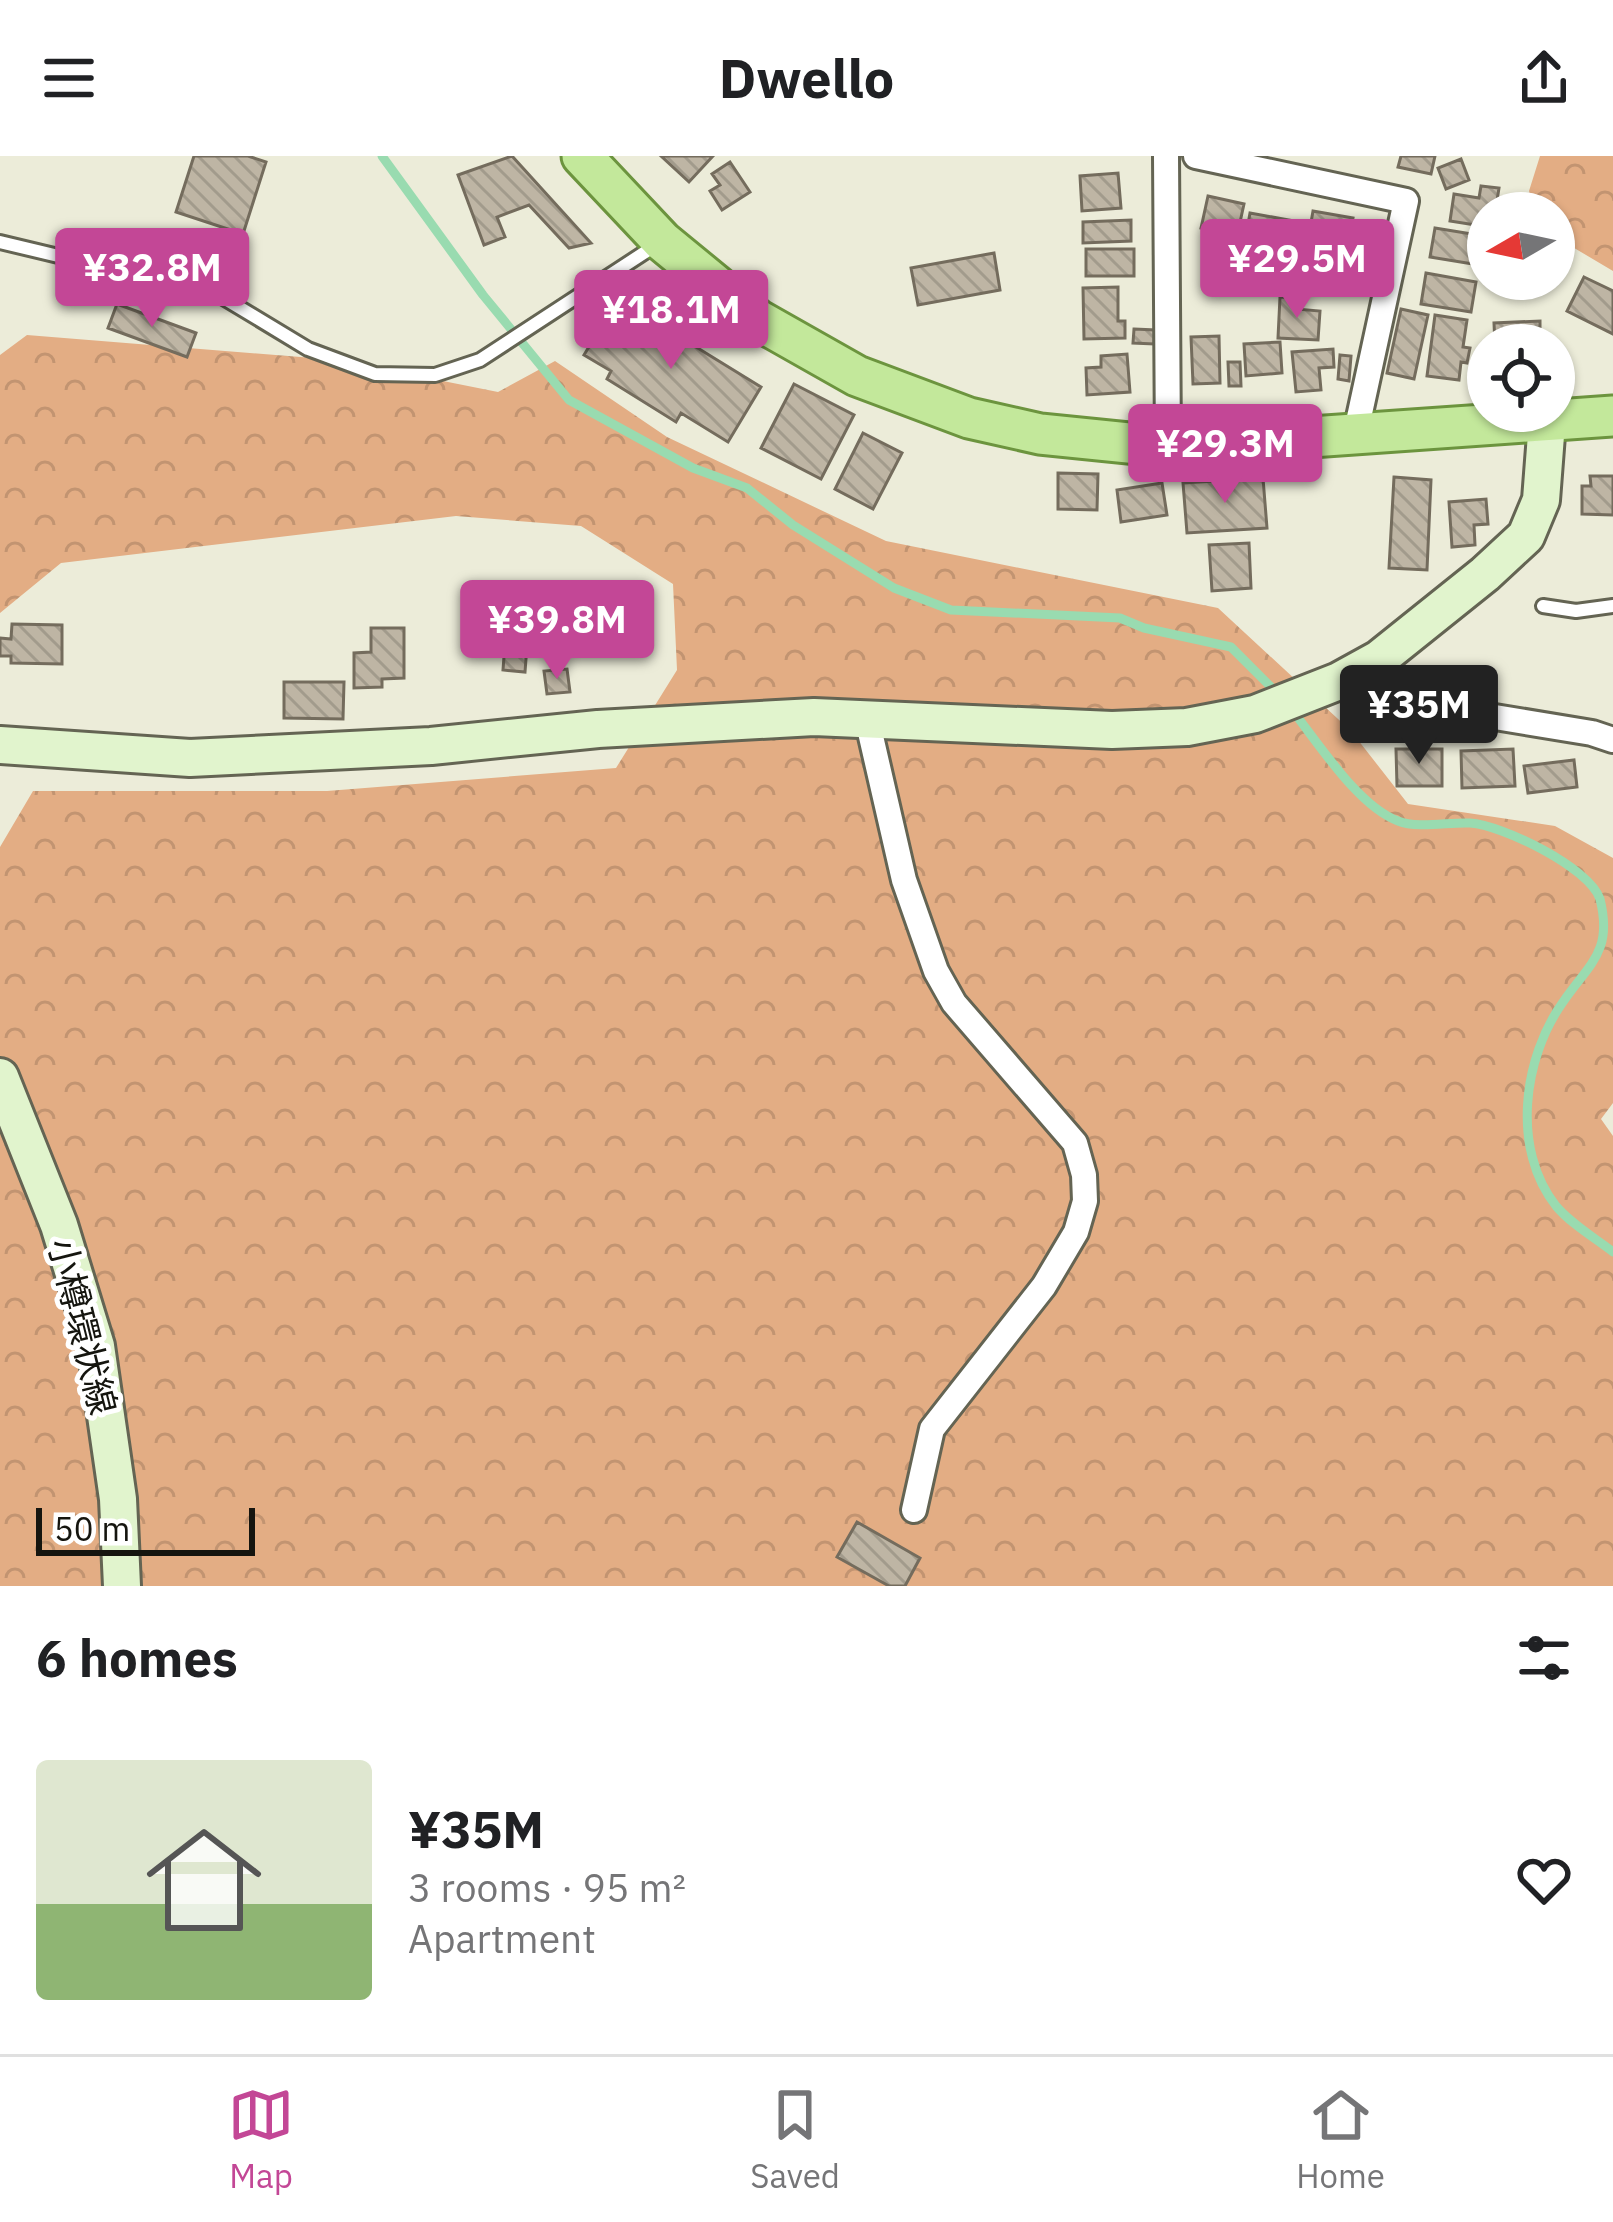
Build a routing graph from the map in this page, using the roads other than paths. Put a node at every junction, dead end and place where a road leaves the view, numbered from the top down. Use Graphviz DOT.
graph roads {
  1 [pos="582,156"];
  2 [pos="1166,156"];
  3 [pos="1196,156"];
  4 [pos="662,241"];
  5 [pos="0,242"];
  6 [pos="1613,416"];
  7 [pos="1575,419"];
  8 [pos="1467,428"];
  9 [pos="1546,432"];
  10 [pos="1355,436"];
  11 [pos="1168,447"];
  12 [pos="1543,606"];
  13 [pos="1613,606"];
  14 [pos="1379,659"];
  15 [pos="867,719"];
  16 [pos="1613,740"];
  17 [pos="0,746"];
  18 [pos="0,1077"];
  19 [pos="914,1510"];
  20 [pos="122,1586"];
  1 -- 4 [label="main road"];
  2 -- 11 [label="street"];
  3 -- 10 [label="street"];
  4 -- 5 [label="lane"];
  4 -- 11 [label="main road"];
  6 -- 7 [label="main road"];
  8 -- 10 [label="main road"];
  9 -- 14 [label="street"];
  10 -- 11 [label="main road"];
  12 -- 13 [label="lane"];
  14 -- 15 [label="street"];
  14 -- 16 [label="street"];
  15 -- 17 [label="street"];
  15 -- 19 [label="street"];
  18 -- 20 [label="street, 小樽環状線"];
}
